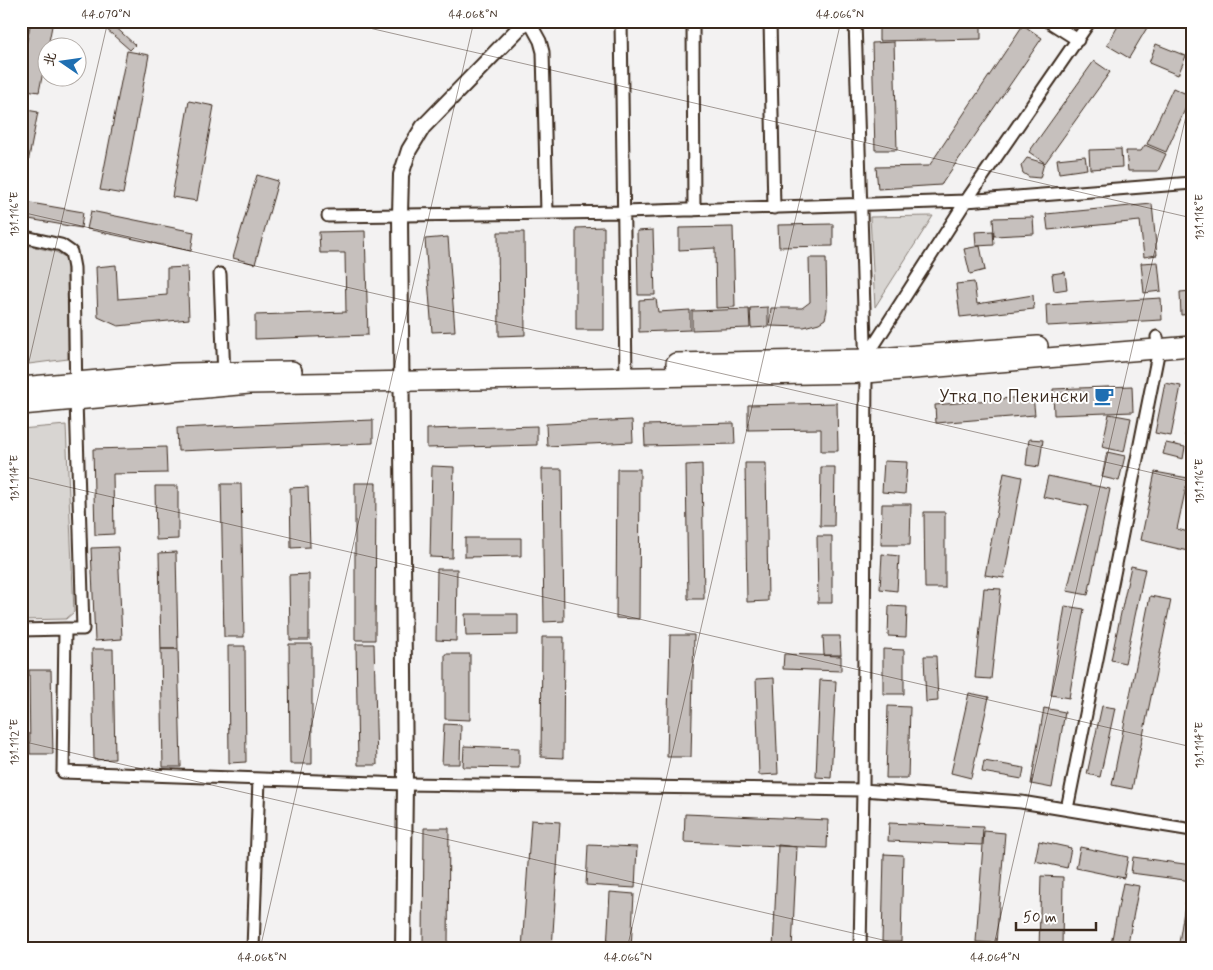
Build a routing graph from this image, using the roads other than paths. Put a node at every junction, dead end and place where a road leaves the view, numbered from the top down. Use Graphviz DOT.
graph roads {
  1 [pos="527,21"];
  2 [pos="621,21"];
  3 [pos="693,21"];
  4 [pos="770,21"];
  5 [pos="855,21"];
  6 [pos="1048,21"];
  7 [pos="1090,21"];
  8 [pos="1078,40"];
  9 [pos="1192,183"];
  10 [pos="966,201"];
  11 [pos="860,205"];
  12 [pos="774,208"];
  13 [pos="694,210"];
  14 [pos="624,212"];
  15 [pos="546,213"];
  16 [pos="400,215"];
  17 [pos="328,216"];
  18 [pos="21,236"];
  19 [pos="220,274"];
  20 [pos="1192,334"];
  21 [pos="1158,343"];
  22 [pos="1192,346"];
  23 [pos="866,366"];
  24 [pos="626,371"];
  25 [pos="402,376"];
  26 [pos="224,379"];
  27 [pos="21,387"];
  28 [pos="76,391"];
  29 [pos="21,406"];
  30 [pos="65,629"];
  31 [pos="21,630"];
  32 [pos="260,779"];
  33 [pos="404,784"];
  34 [pos="863,790"];
  35 [pos="1067,809"];
  36 [pos="1192,830"];
  37 [pos="254,949"];
  38 [pos="403,949"];
  39 [pos="860,949"];
  1 -- 15 [label="street"];
  1 -- 16 [label="street"];
  2 -- 14 [label="street"];
  3 -- 13 [label="street"];
  4 -- 12 [label="street"];
  5 -- 11 [label="street"];
  6 -- 8 [label="street"];
  7 -- 8 [label="street"];
  8 -- 10 [label="street"];
  9 -- 10 [label="street"];
  10 -- 11 [label="street"];
  10 -- 23 [label="street"];
  11 -- 12 [label="street"];
  11 -- 23 [label="street"];
  12 -- 13 [label="street"];
  13 -- 14 [label="street"];
  14 -- 15 [label="street"];
  14 -- 24 [label="street"];
  15 -- 16 [label="street"];
  16 -- 17 [label="street"];
  16 -- 25 [label="street"];
  18 -- 28 [label="street"];
  19 -- 26 [label="street"];
  20 -- 21 [label="highway"];
  21 -- 22 [label="highway"];
  21 -- 23 [label="highway"];
  21 -- 35 [label="street"];
  23 -- 24 [label="highway"];
  23 -- 34 [label="street"];
  24 -- 25 [label="highway"];
  25 -- 26 [label="highway"];
  25 -- 33 [label="street"];
  26 -- 28 [label="highway"];
  27 -- 28 [label="highway"];
  28 -- 29 [label="highway"];
  28 -- 30 [label="street"];
  30 -- 31 [label="street"];
  30 -- 32 [label="street"];
  32 -- 33 [label="street"];
  32 -- 37 [label="street"];
  33 -- 34 [label="street"];
  33 -- 38 [label="street"];
  34 -- 35 [label="street"];
  34 -- 39 [label="street"];
  35 -- 36 [label="street"];
}
